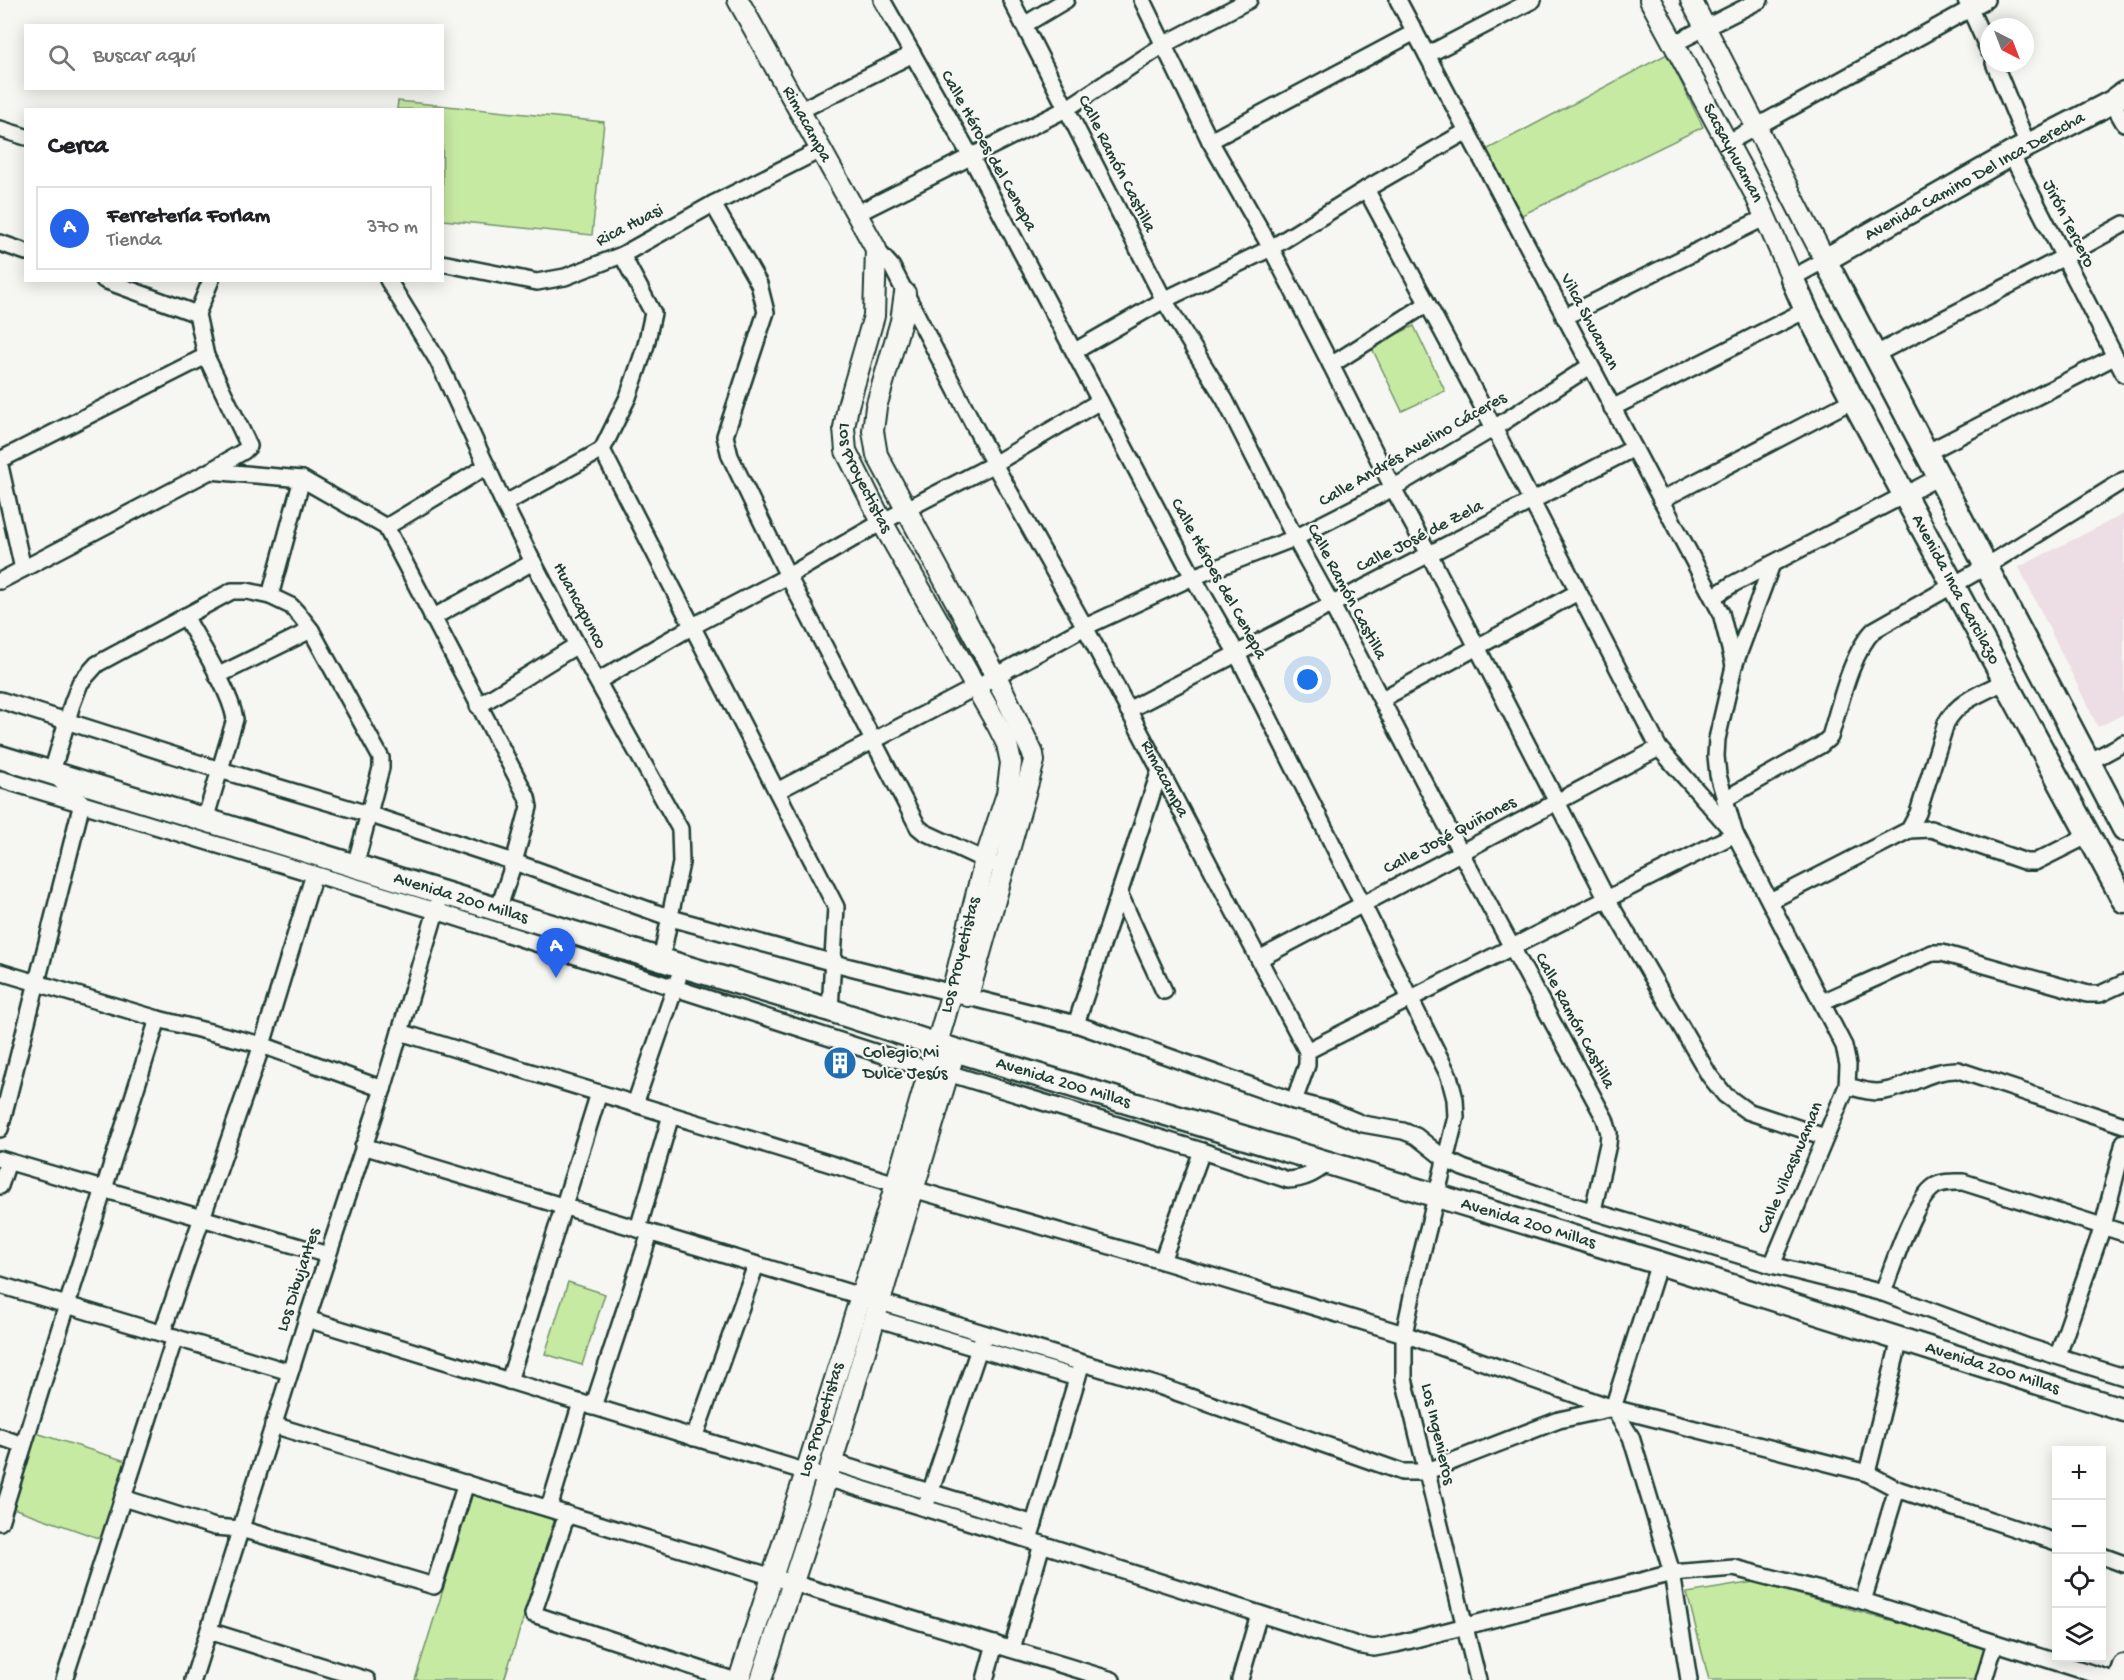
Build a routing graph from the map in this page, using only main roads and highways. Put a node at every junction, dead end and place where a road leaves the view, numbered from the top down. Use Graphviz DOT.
graph roads {
  1 [pos="2118,98"];
  2 [pos="1825,260"];
  3 [pos="1792,278"];
  4 [pos="0,757"];
  5 [pos="2124,829"];
  6 [pos="2124,901"];
  7 [pos="2124,1410"];
  8 [pos="2124,1666"];
  9 [pos="2119,1680"];
  1 -- 2 [label="main road, Avenida Camino Del Inca Derecha"];
  2 -- 5 [label="main road, Avenida Inca Garcilazo"];
  3 -- 6 [label="main road, Avenida Inca Garcilazo"];
  4 -- 7 [label="main road, Avenida 200 Millas"];
  8 -- 9 [label="main road"];
}
